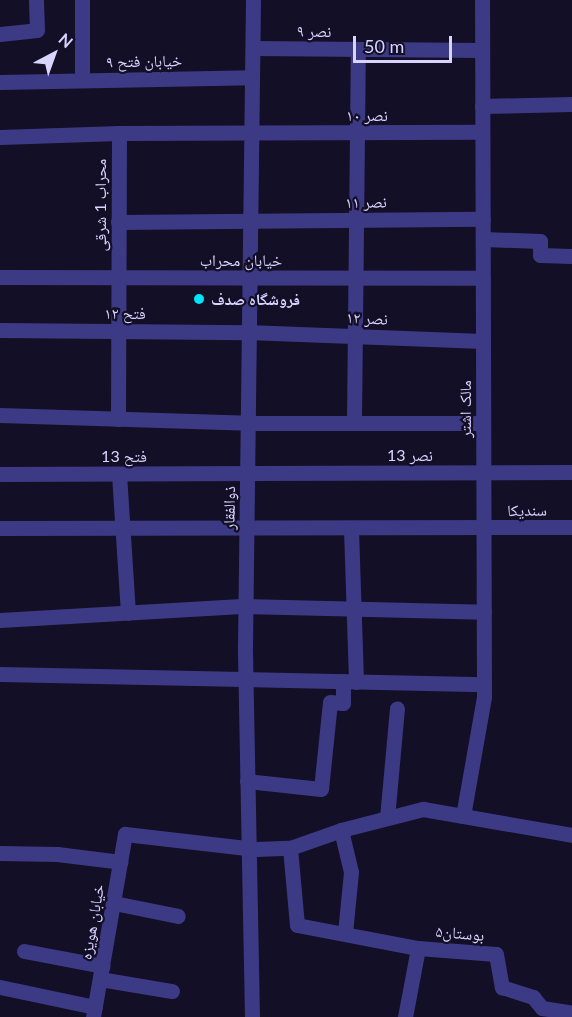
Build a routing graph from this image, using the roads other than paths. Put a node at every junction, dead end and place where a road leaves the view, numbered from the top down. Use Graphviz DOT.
graph roads {
  1 [pos="36,0"];
  2 [pos="82,0"];
  3 [pos="253,0"];
  4 [pos="482,0"];
  5 [pos="0,34"];
  6 [pos="252,48"];
  7 [pos="358,49"];
  8 [pos="482,50"];
  9 [pos="252,77"];
  10 [pos="82,81"];
  11 [pos="0,82"];
  12 [pos="572,104"];
  13 [pos="482,106"];
  14 [pos="482,132"];
  15 [pos="119,133"];
  16 [pos="251,133"];
  17 [pos="358,133"];
  18 [pos="0,137"];
  19 [pos="483,219"];
  20 [pos="357,220"];
  21 [pos="118,222"];
  22 [pos="250,222"];
  23 [pos="483,240"];
  24 [pos="572,256"];
  25 [pos="0,277"];
  26 [pos="118,278"];
  27 [pos="250,278"];
  28 [pos="357,278"];
  29 [pos="483,278"];
  30 [pos="0,330"];
  31 [pos="118,331"];
  32 [pos="249,332"];
  33 [pos="356,336"];
  34 [pos="483,341"];
  35 [pos="0,415"];
  36 [pos="118,419"];
  37 [pos="354,420"];
  38 [pos="248,423"];
  39 [pos="483,423"];
  40 [pos="572,472"];
  41 [pos="483,473"];
  42 [pos="0,474"];
  43 [pos="119,474"];
  44 [pos="247,474"];
  45 [pos="572,527"];
  46 [pos="0,528"];
  47 [pos="122,528"];
  48 [pos="247,529"];
  49 [pos="351,529"];
  50 [pos="483,529"];
  51 [pos="246,606"];
  52 [pos="354,609"];
  53 [pos="483,612"];
  54 [pos="128,613"];
  55 [pos="0,620"];
  56 [pos="0,674"];
  57 [pos="246,680"];
  58 [pos="350,681"];
  59 [pos="484,684"];
  60 [pos="397,708"];
  61 [pos="247,781"];
  62 [pos="463,816"];
  63 [pos="387,818"];
  64 [pos="341,830"];
  65 [pos="572,835"];
  66 [pos="247,848"];
  67 [pos="290,848"];
  68 [pos="0,853"];
  69 [pos="121,862"];
  70 [pos="114,903"];
  71 [pos="178,916"];
  72 [pos="345,933"];
  73 [pos="418,948"];
  74 [pos="24,951"];
  75 [pos="101,973"];
  76 [pos="0,987"];
  77 [pos="172,991"];
  78 [pos="572,1013"];
  79 [pos="95,1014"];
  80 [pos="252,1017"];
  81 [pos="405,1017"];
  1 -- 5 [label="street"];
  2 -- 10 [label="street"];
  3 -- 6 [label="street, ذوالفقار"];
  4 -- 8 [label="street, مالک اشتر"];
  6 -- 7 [label="street, نصر ۹"];
  6 -- 9 [label="street, ذوالفقار"];
  7 -- 8 [label="street, نصر ۹"];
  7 -- 17 [label="street"];
  8 -- 13 [label="street, مالک اشتر"];
  9 -- 10 [label="street, خیابان فتح ۹"];
  9 -- 16 [label="street, ذوالفقار"];
  10 -- 11 [label="street, خیابان فتح ۹"];
  12 -- 13 [label="street"];
  13 -- 14 [label="street, مالک اشتر"];
  14 -- 17 [label="street, نصر ۱۰"];
  14 -- 19 [label="street, مالک اشتر"];
  15 -- 16 [label="street, نصر ۱۰"];
  15 -- 18 [label="street, نصر ۱۰"];
  15 -- 21 [label="street, محراب 1 شرقی"];
  16 -- 17 [label="street, نصر ۱۰"];
  16 -- 22 [label="street, ذوالفقار"];
  17 -- 20 [label="street"];
  19 -- 20 [label="street, نصر ۱۱"];
  19 -- 23 [label="street, مالک اشتر"];
  20 -- 22 [label="street, نصر ۱۱"];
  20 -- 28 [label="street"];
  21 -- 22 [label="street, نصر ۱۱"];
  21 -- 26 [label="street, محراب 1 شرقی"];
  22 -- 27 [label="street, ذوالفقار"];
  23 -- 24 [label="street"];
  23 -- 29 [label="street, مالک اشتر"];
  25 -- 26 [label="street, خیابان محراب"];
  26 -- 27 [label="street, خیابان محراب"];
  26 -- 31 [label="street, محراب 1 شرقی"];
  27 -- 28 [label="street, خیابان محراب"];
  27 -- 32 [label="street, ذوالفقار"];
  28 -- 29 [label="street, خیابان محراب"];
  28 -- 33 [label="street"];
  29 -- 34 [label="street, مالک اشتر"];
  30 -- 31 [label="street, فتح ۱۲"];
  31 -- 32 [label="street, فتح ۱۲"];
  31 -- 36 [label="street, محراب 1 شرقی"];
  32 -- 33 [label="street, نصر ۱۲"];
  32 -- 38 [label="street, ذوالفقار"];
  33 -- 34 [label="street, نصر ۱۲"];
  33 -- 37 [label="street"];
  34 -- 39 [label="street, مالک اشتر"];
  35 -- 36 [label="street"];
  36 -- 38 [label="street"];
  37 -- 38 [label="street"];
  37 -- 39 [label="street"];
  38 -- 44 [label="street, ذوالفقار"];
  39 -- 41 [label="street, مالک اشتر"];
  40 -- 41 [label="street, نصر 13"];
  41 -- 44 [label="street, نصر 13"];
  41 -- 50 [label="street, مالک اشتر"];
  42 -- 43 [label="street, فتح 13"];
  43 -- 44 [label="street, فتح 13"];
  43 -- 47 [label="street"];
  44 -- 48 [label="street, ذوالفقار"];
  45 -- 50 [label="street, سندیکا"];
  46 -- 47 [label="street, سندیکا"];
  47 -- 48 [label="street, سندیکا"];
  47 -- 54 [label="street"];
  48 -- 49 [label="street, سندیکا"];
  48 -- 51 [label="street, ذوالفقار"];
  49 -- 50 [label="street, سندیکا"];
  49 -- 52 [label="street"];
  50 -- 53 [label="street, مالک اشتر"];
  51 -- 52 [label="street"];
  51 -- 54 [label="street"];
  51 -- 57 [label="street, ذوالفقار"];
  52 -- 53 [label="street"];
  52 -- 58 [label="street"];
  53 -- 59 [label="street, مالک اشتر"];
  54 -- 55 [label="street"];
  56 -- 57 [label="street"];
  57 -- 58 [label="street"];
  57 -- 61 [label="street, ذوالفقار"];
  58 -- 59 [label="street"];
  58 -- 61 [label="street"];
  59 -- 62 [label="street, مالک اشتر"];
  60 -- 63 [label="street"];
  61 -- 66 [label="street, ذوالفقار"];
  62 -- 63 [label="street"];
  62 -- 65 [label="street"];
  63 -- 64 [label="street"];
  64 -- 67 [label="street"];
  64 -- 72 [label="street"];
  66 -- 67 [label="street"];
  66 -- 69 [label="street, خیابان هویزه"];
  66 -- 80 [label="street, ذوالفقار"];
  67 -- 72 [label="street"];
  68 -- 69 [label="street"];
  69 -- 70 [label="street, خیابان هویزه"];
  70 -- 71 [label="street"];
  70 -- 75 [label="street, خیابان هویزه"];
  72 -- 73 [label="street"];
  73 -- 78 [label="street, بوستان۵"];
  73 -- 81 [label="street"];
  74 -- 75 [label="street"];
  75 -- 77 [label="street"];
  75 -- 79 [label="street, خیابان هویزه"];
  76 -- 79 [label="street"];
}
